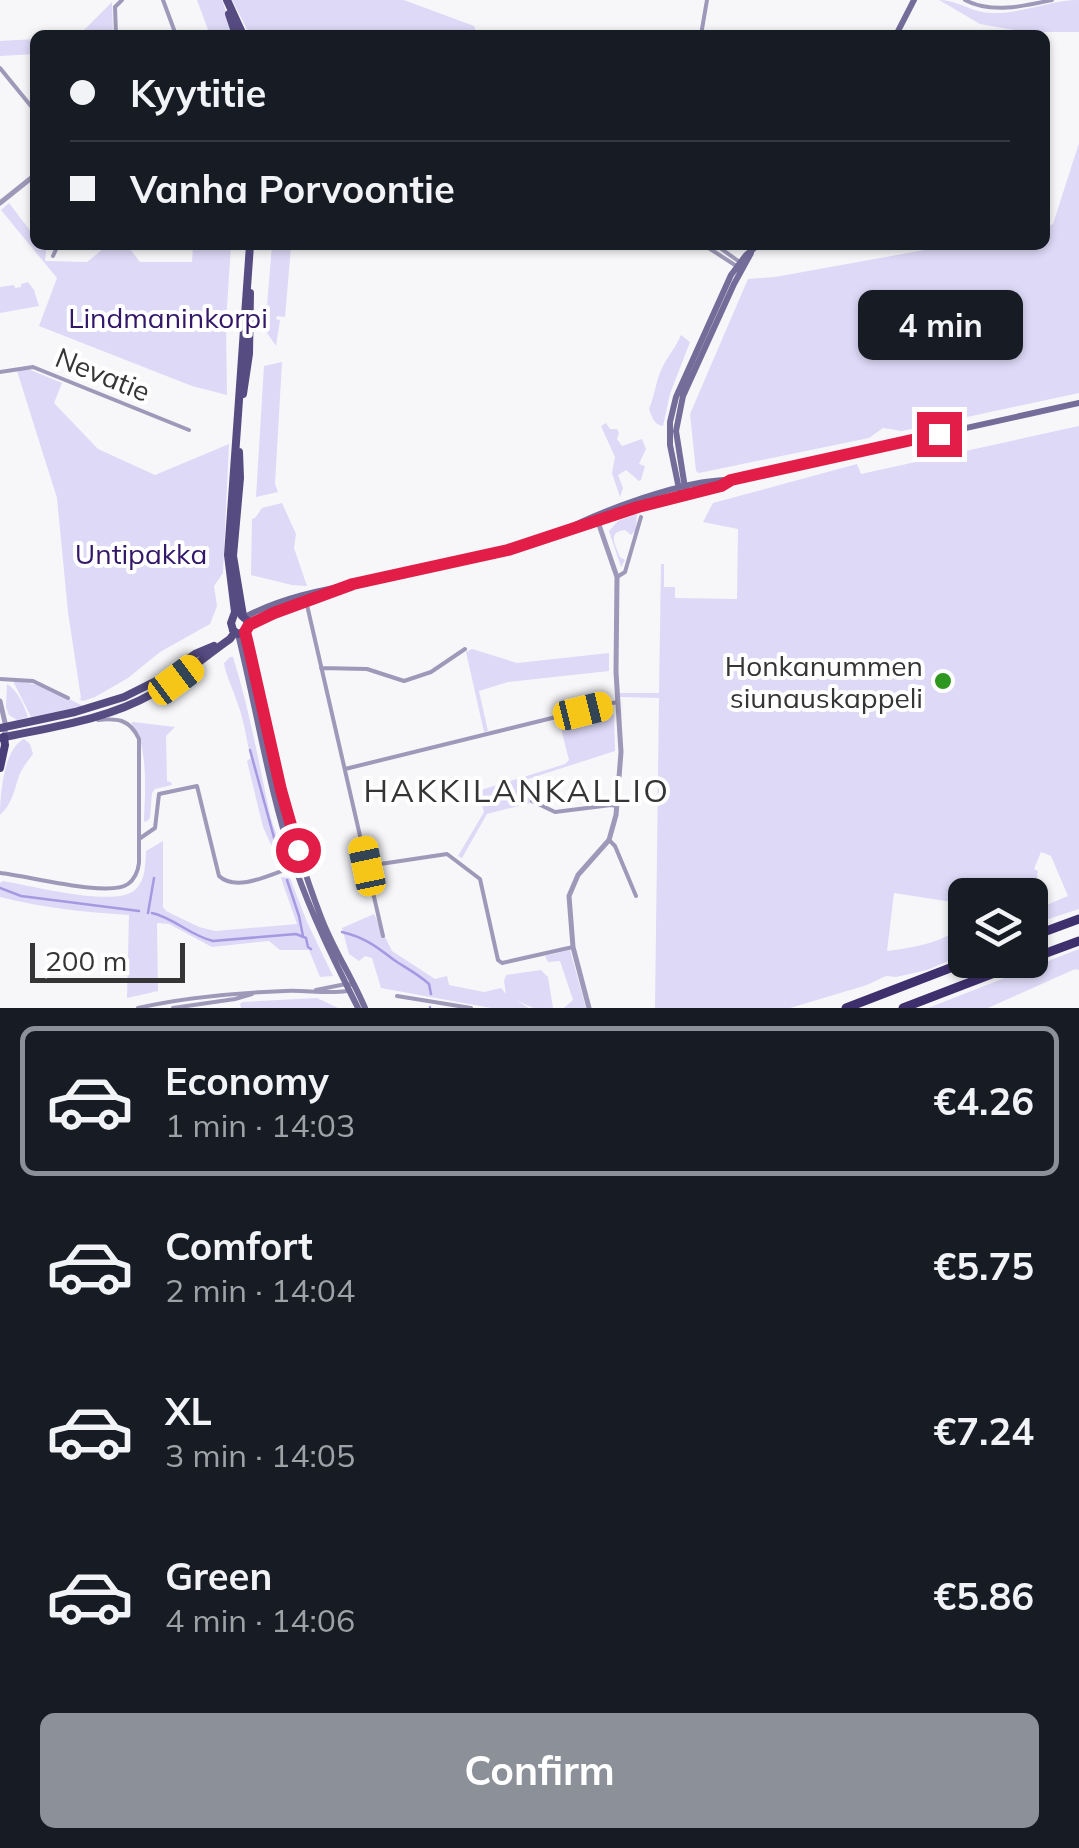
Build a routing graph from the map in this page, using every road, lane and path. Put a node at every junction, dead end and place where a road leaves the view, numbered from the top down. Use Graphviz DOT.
graph roads {
  1 [pos="122,0"];
  2 [pos="162,0"];
  3 [pos="226,0"];
  4 [pos="707,0"];
  5 [pos="914,0"];
  6 [pos="965,0"];
  7 [pos="1052,0"];
  8 [pos="116,30"];
  9 [pos="174,30"];
  10 [pos="238,30"];
  11 [pos="702,30"];
  12 [pos="899,30"];
  13 [pos="0,68"];
  14 [pos="30,104"];
  15 [pos="30,180"];
  16 [pos="0,203"];
  17 [pos="55,250"];
  18 [pos="250,250"];
  19 [pos="713,250"];
  20 [pos="722,250"];
  21 [pos="753,250"];
  22 [pos="52,256"];
  23 [pos="740,265"];
  24 [pos="0,372"];
  25 [pos="1079,403"];
  26 [pos="189,430"];
  27 [pos="682,489"];
  28 [pos="641,517"];
  29 [pos="597,519"];
  30 [pos="617,576"];
  31 [pos="304,598"];
  32 [pos="240,625"];
  33 [pos="465,649"];
  34 [pos="321,668"];
  35 [pos="0,679"];
  36 [pos="68,698"];
  37 [pos="0,701"];
  38 [pos="617,702"];
  39 [pos="78,721"];
  40 [pos="2,732"];
  41 [pos="0,768"];
  42 [pos="345,770"];
  43 [pos="532,801"];
  44 [pos="617,806"];
  45 [pos="140,839"];
  46 [pos="610,840"];
  47 [pos="298,865"];
  48 [pos="367,866"];
  49 [pos="0,873"];
  50 [pos="636,896"];
  51 [pos="1079,918"];
  52 [pos="1048,931"];
  53 [pos="382,936"];
  54 [pos="1079,940"];
  55 [pos="573,947"];
  56 [pos="1048,952"];
  57 [pos="948,969"];
  58 [pos="982,978"];
  59 [pos="350,986"];
  60 [pos="255,993"];
  61 [pos="397,996"];
  62 [pos="138,1008"];
  63 [pos="173,1008"];
  64 [pos="362,1008"];
  65 [pos="471,1008"];
  66 [pos="589,1008"];
  67 [pos="846,1008"];
  68 [pos="903,1008"];
  1 -- 8 [label="street"];
  2 -- 9 [label="street"];
  3 -- 10 [label="main road"];
  4 -- 11 [label="street"];
  5 -- 12 [label="main road"];
  6 -- 7 [label="street"];
  13 -- 14 [label="street"];
  15 -- 16 [label="street"];
  17 -- 22 [label="street"];
  18 -- 32 [label="main road"];
  19 -- 23 [label="street"];
  20 -- 23 [label="street"];
  21 -- 23 [label="main road"];
  23 -- 27 [label="main road"];
  24 -- 26 [label="street, Nevatie"];
  25 -- 27 [label="main road"];
  27 -- 29 [label="main road"];
  28 -- 30 [label="street"];
  29 -- 30 [label="street"];
  29 -- 31 [label="main road"];
  30 -- 38 [label="street"];
  31 -- 32 [label="main road"];
  31 -- 34 [label="street"];
  32 -- 39 [label="main road"];
  32 -- 40 [label="main road"];
  32 -- 47 [label="main road"];
  33 -- 34 [label="street"];
  34 -- 42 [label="street"];
  35 -- 36 [label="street"];
  37 -- 40 [label="street"];
  38 -- 42 [label="street"];
  38 -- 44 [label="street"];
  39 -- 40 [label="main road"];
  39 -- 45 [label="street"];
  40 -- 41 [label="highway"];
  42 -- 48 [label="street"];
  43 -- 44 [label="street"];
  44 -- 46 [label="street"];
  45 -- 47 [label="street"];
  45 -- 49 [label="street"];
  46 -- 50 [label="street"];
  46 -- 55 [label="street"];
  47 -- 59 [label="main road"];
  48 -- 53 [label="street"];
  48 -- 55 [label="street"];
  51 -- 52 [label="highway"];
  54 -- 56 [label="highway"];
  55 -- 66 [label="street"];
  57 -- 67 [label="highway"];
  58 -- 68 [label="highway"];
  59 -- 60 [label="street"];
  59 -- 64 [label="main road"];
  60 -- 62 [label="street"];
  60 -- 63 [label="street"];
  61 -- 65 [label="street"];
}
